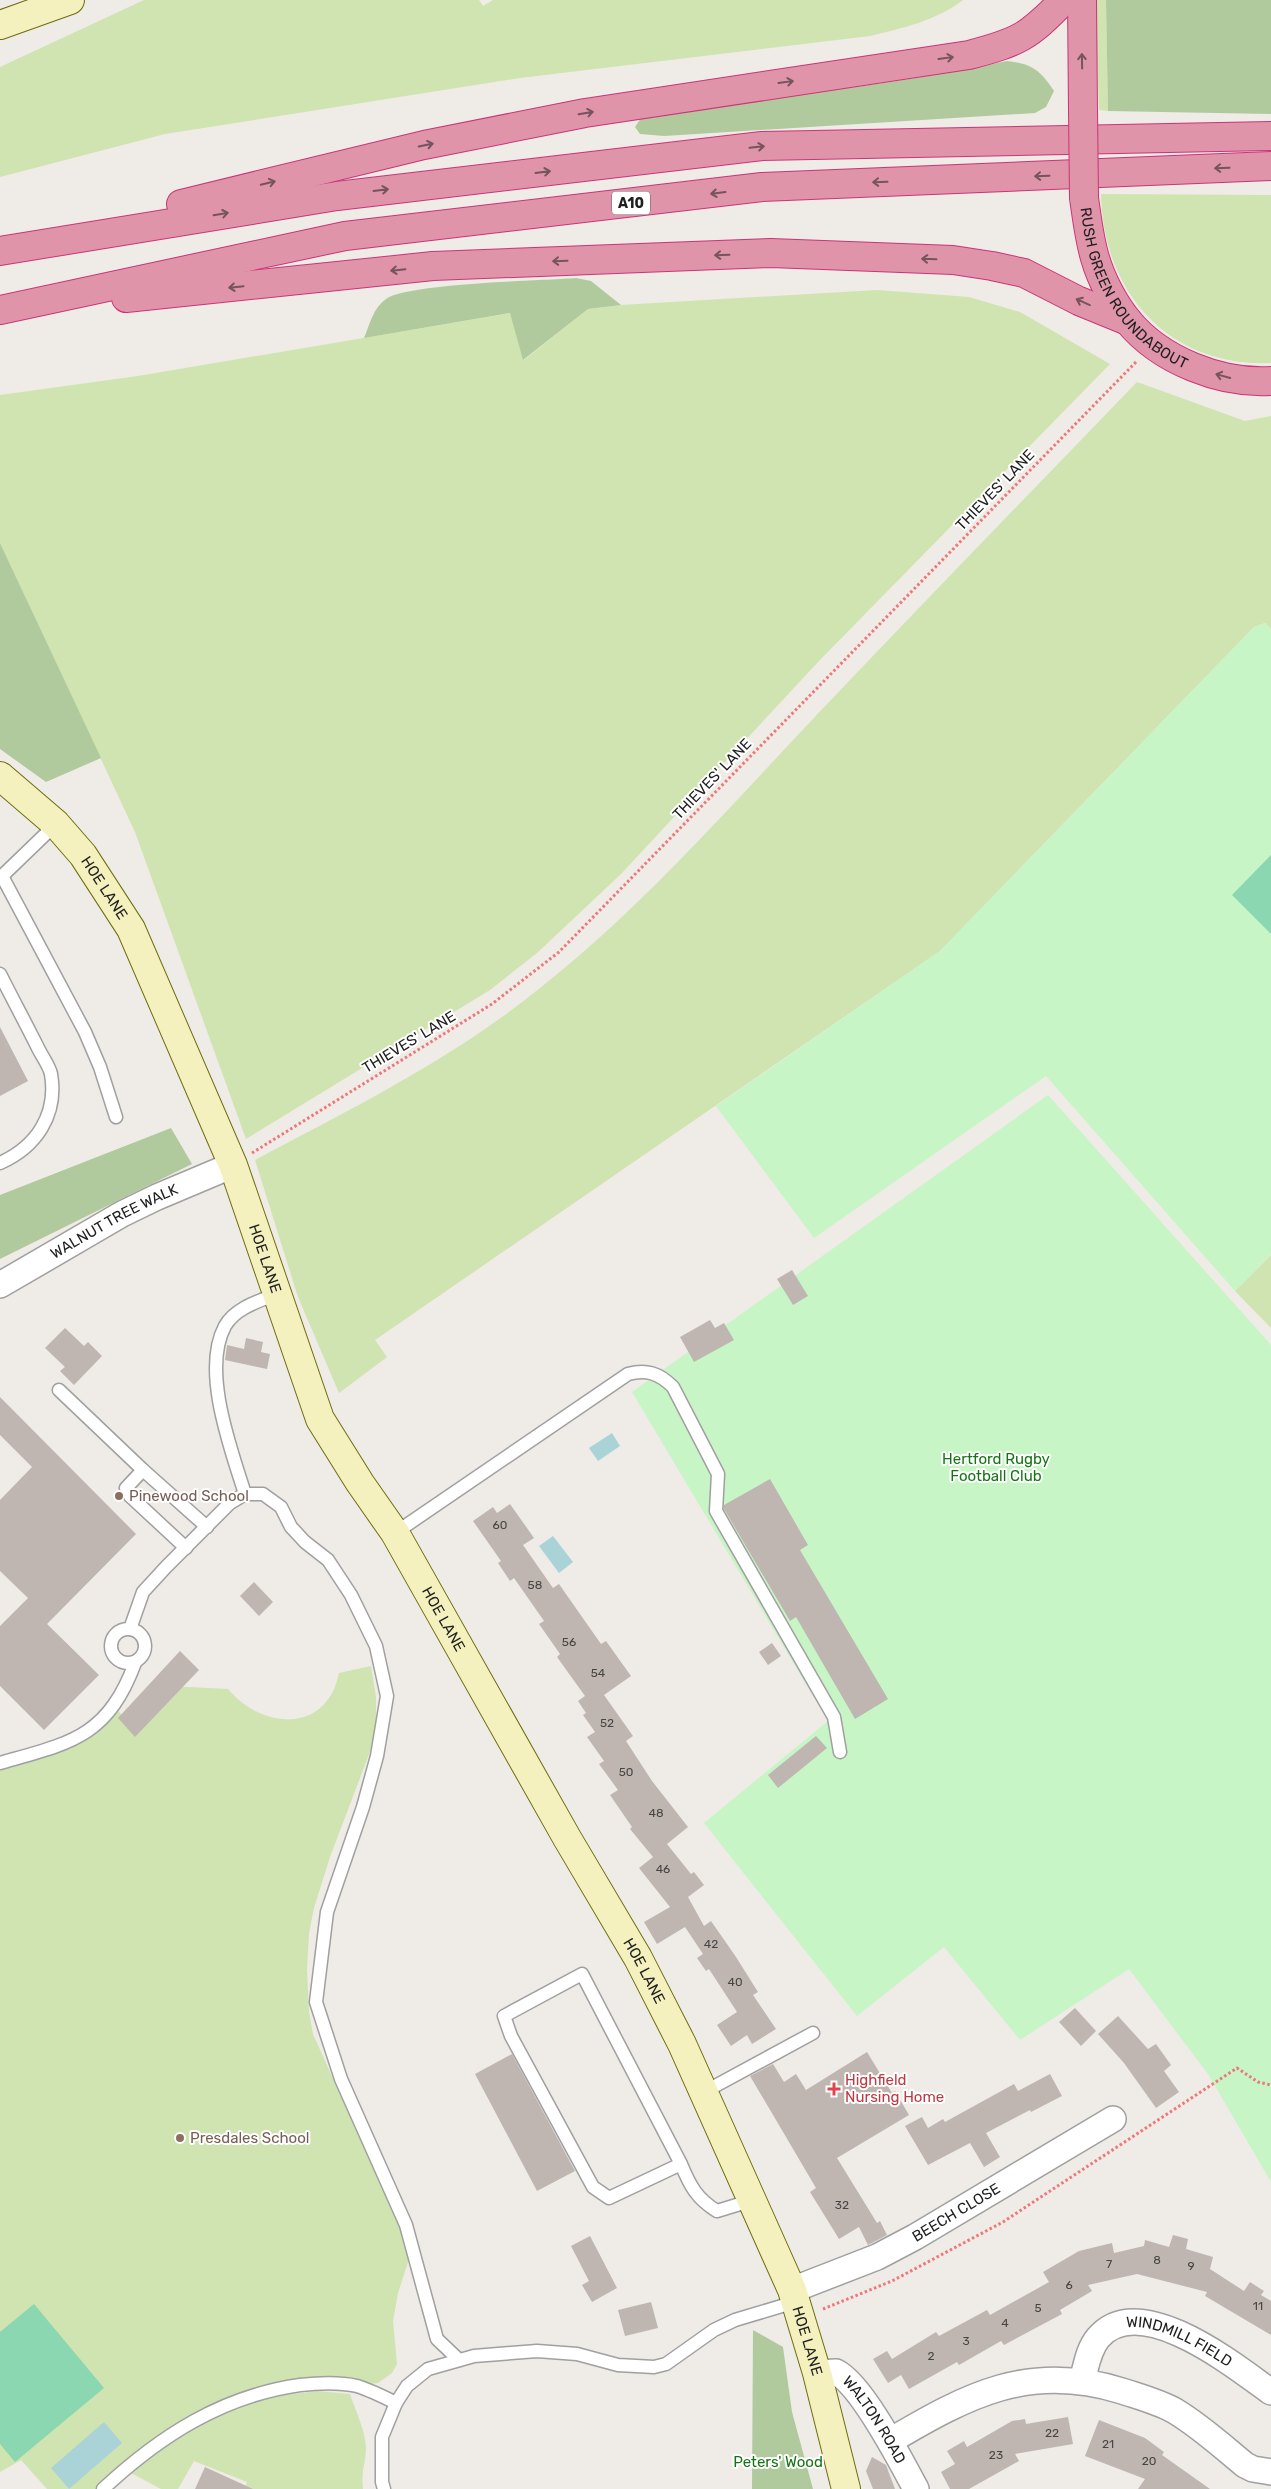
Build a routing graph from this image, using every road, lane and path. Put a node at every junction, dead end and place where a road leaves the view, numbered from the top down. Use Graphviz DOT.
graph roads {
  1 [pos="70,0"];
  2 [pos="1064,0"];
  3 [pos="1082,0"];
  4 [pos="13,14"];
  5 [pos="1271,136"];
  6 [pos="1271,166"];
  7 [pos="0,250"];
  8 [pos="0,311"];
  9 [pos="1128,321"];
  10 [pos="1154,345"];
  11 [pos="1271,381"];
  12 [pos="0,776"];
  13 [pos="56,824"];
  14 [pos="1,877"];
  15 [pos="0,974"];
  16 [pos="116,1117"];
  17 [pos="0,1163"];
  18 [pos="233,1165"];
  19 [pos="0,1285"];
  20 [pos="277,1294"];
  21 [pos="59,1390"];
  22 [pos="143,1470"];
  23 [pos="245,1494"];
  24 [pos="207,1527"];
  25 [pos="395,1533"];
  26 [pos="186,1548"];
  27 [pos="130,1629"];
  28 [pos="135,1663"];
  29 [pos="840,1752"];
  30 [pos="0,1763"];
  31 [pos="813,2033"];
  32 [pos="1271,2085"];
  33 [pos="704,2092"];
  34 [pos="1113,2119"];
  35 [pos="681,2164"];
  36 [pos="753,2200"];
  37 [pos="796,2303"];
  38 [pos="459,2360"];
  39 [pos="817,2373"];
  40 [pos="1082,2381"];
  41 [pos="1271,2392"];
  42 [pos="396,2403"];
  43 [pos="890,2441"];
  44 [pos="1271,2472"];
  45 [pos="103,2489"];
  46 [pos="384,2489"];
  47 [pos="846,2489"];
  48 [pos="916,2489"];
  1 -- 4 [label="street"];
  7 -- 2 [label="highway, one-way"];
  9 -- 3 [label="highway, RUSH GREEN ROUNDABOUT, one-way, bridge"];
  7 -- 5 [label="highway, one-way"];
  6 -- 8 [label="highway, A10, one-way"];
  9 -- 8 [label="highway, one-way"];
  9 -- 10 [label="highway, RUSH GREEN ROUNDABOUT"];
  11 -- 10 [label="highway, RUSH GREEN ROUNDABOUT, one-way"];
  10 -- 18 [label="path, THIEVES' LANE"];
  12 -- 13 [label="street, HOE LANE"];
  13 -- 14 [label="lane"];
  13 -- 18 [label="street, HOE LANE"];
  14 -- 16 [label="lane"];
  15 -- 17 [label="lane"];
  18 -- 19 [label="street, WALNUT TREE WALK"];
  18 -- 20 [label="street, HOE LANE"];
  20 -- 23 [label="lane"];
  20 -- 25 [label="street, HOE LANE"];
  21 -- 22 [label="lane"];
  22 -- 24 [label="lane"];
  22 -- 26 [label="lane"];
  23 -- 24 [label="lane"];
  23 -- 38 [label="lane"];
  24 -- 26 [label="lane"];
  25 -- 29 [label="lane"];
  25 -- 33 [label="street, HOE LANE"];
  26 -- 27 [label="lane"];
  27 -- 28 [label="lane"];
  27 -- 28 [label="lane"];
  28 -- 30 [label="lane"];
  31 -- 33 [label="lane"];
  32 -- 37 [label="path"];
  33 -- 36 [label="street, HOE LANE"];
  34 -- 37 [label="street, BEECH CLOSE"];
  35 -- 35 [label="lane"];
  35 -- 36 [label="lane"];
  36 -- 37 [label="street, HOE LANE"];
  37 -- 38 [label="lane"];
  37 -- 39 [label="street, HOE LANE"];
  38 -- 42 [label="lane"];
  39 -- 43 [label="street, WALTON ROAD"];
  39 -- 47 [label="street, HOE LANE"];
  40 -- 41 [label="street, WINDMILL FIELD"];
  40 -- 43 [label="street"];
  40 -- 44 [label="street"];
  42 -- 45 [label="lane"];
  42 -- 46 [label="lane"];
  43 -- 48 [label="street, WALTON ROAD"];
}
